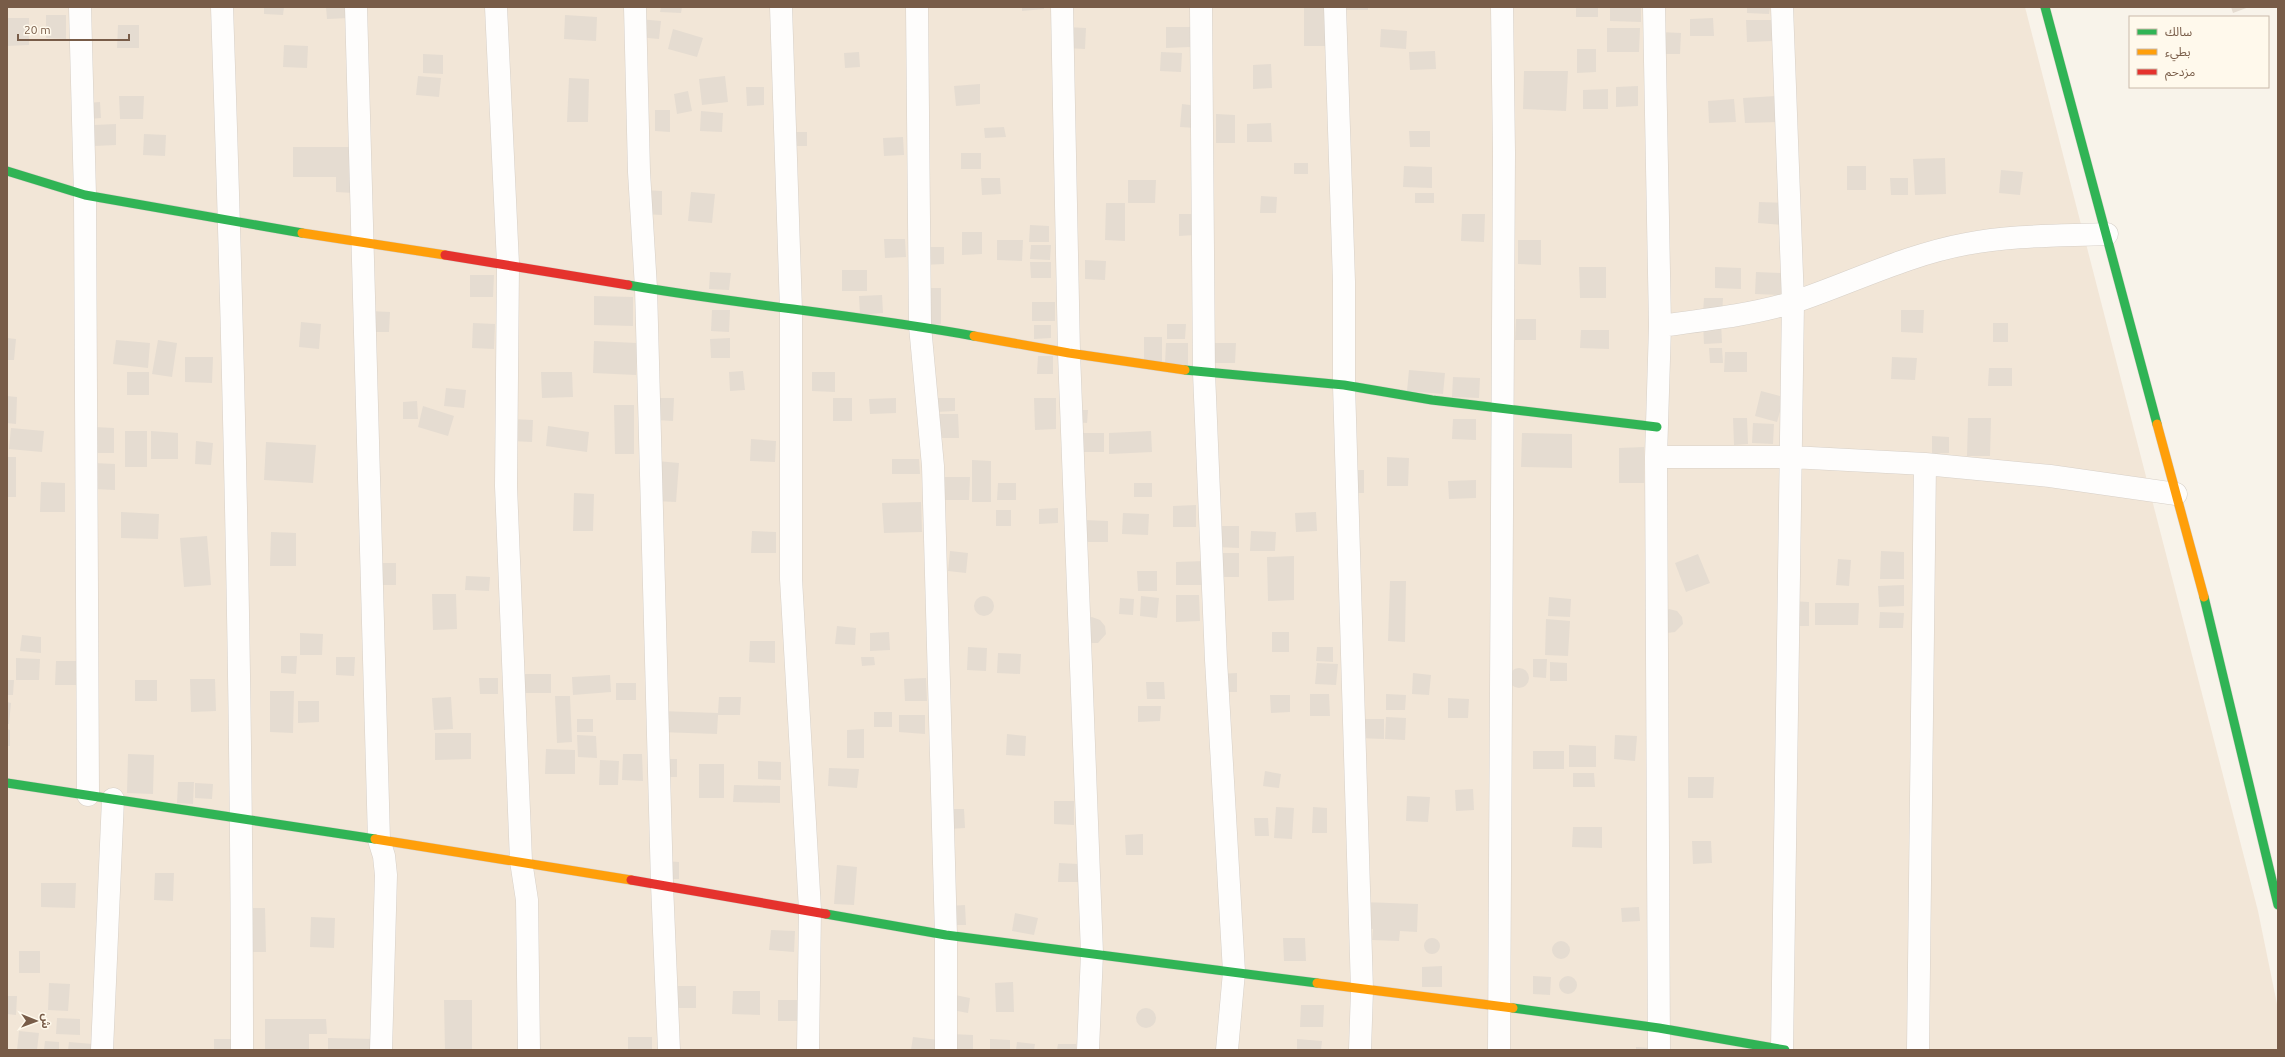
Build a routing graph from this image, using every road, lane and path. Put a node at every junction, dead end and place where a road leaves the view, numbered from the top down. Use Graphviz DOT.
graph roads {
  1 [pos="80,7"];
  2 [pos="222,7"];
  3 [pos="356,7"];
  4 [pos="496,7"];
  5 [pos="635,7"];
  6 [pos="781,7"];
  7 [pos="917,7"];
  8 [pos="1062,7"];
  9 [pos="1201,7"];
  10 [pos="1336,7"];
  11 [pos="1502,7"];
  12 [pos="1654,7"];
  13 [pos="1782,7"];
  14 [pos="2045,7"];
  15 [pos="7,171"];
  16 [pos="85,195"];
  17 [pos="229,220"];
  18 [pos="2107,234"];
  19 [pos="364,244"];
  20 [pos="508,264"];
  21 [pos="646,288"];
  22 [pos="1793,302"];
  23 [pos="792,310"];
  24 [pos="920,326"];
  25 [pos="1660,326"];
  26 [pos="1069,353"];
  27 [pos="1204,373"];
  28 [pos="1344,385"];
  29 [pos="1502,409"];
  30 [pos="1657,427"];
  31 [pos="1656,457"];
  32 [pos="1791,457"];
  33 [pos="1925,464"];
  34 [pos="2176,494"];
  35 [pos="7,782"];
  36 [pos="88,795"];
  37 [pos="113,799"];
  38 [pos="242,819"];
  39 [pos="378,840"];
  40 [pos="521,861"];
  41 [pos="662,884"];
  42 [pos="2278,905"];
  43 [pos="810,910"];
  44 [pos="946,935"];
  45 [pos="1092,953"];
  46 [pos="1234,972"];
  47 [pos="1362,990"];
  48 [pos="1500,1006"];
  49 [pos="1659,1028"];
  50 [pos="102,1050"];
  51 [pos="242,1050"];
  52 [pos="381,1050"];
  53 [pos="529,1050"];
  54 [pos="670,1050"];
  55 [pos="808,1050"];
  56 [pos="946,1050"];
  57 [pos="1088,1050"];
  58 [pos="1227,1050"];
  59 [pos="1360,1050"];
  60 [pos="1500,1050"];
  61 [pos="1659,1050"];
  62 [pos="1783,1050"];
  63 [pos="1918,1050"];
  1 -- 16 [label="street"];
  2 -- 17 [label="street"];
  3 -- 19 [label="street"];
  4 -- 20 [label="street"];
  5 -- 21 [label="street"];
  6 -- 23 [label="street"];
  7 -- 24 [label="street"];
  8 -- 26 [label="street"];
  9 -- 27 [label="street"];
  10 -- 28 [label="street"];
  11 -- 29 [label="street"];
  12 -- 25 [label="street"];
  13 -- 22 [label="street"];
  14 -- 18 [label="street"];
  15 -- 16 [label="street"];
  16 -- 17 [label="street"];
  16 -- 36 [label="street"];
  17 -- 19 [label="street"];
  17 -- 38 [label="street"];
  18 -- 22 [label="street"];
  18 -- 34 [label="street"];
  19 -- 20 [label="street"];
  19 -- 39 [label="street"];
  20 -- 21 [label="street"];
  20 -- 40 [label="street"];
  21 -- 23 [label="street"];
  21 -- 41 [label="street"];
  22 -- 25 [label="street"];
  22 -- 32 [label="street"];
  23 -- 24 [label="street"];
  23 -- 43 [label="street"];
  24 -- 26 [label="street"];
  24 -- 44 [label="street"];
  25 -- 30 [label="street"];
  26 -- 27 [label="street"];
  26 -- 45 [label="street"];
  27 -- 28 [label="street"];
  27 -- 46 [label="street"];
  28 -- 29 [label="street"];
  28 -- 47 [label="street"];
  29 -- 30 [label="street"];
  29 -- 48 [label="street"];
  30 -- 31 [label="street"];
  31 -- 32 [label="street"];
  31 -- 49 [label="street"];
  32 -- 33 [label="street"];
  32 -- 62 [label="street"];
  33 -- 34 [label="street"];
  33 -- 63 [label="street"];
  34 -- 42 [label="street"];
  35 -- 36 [label="street"];
  36 -- 37 [label="street"];
  37 -- 38 [label="street"];
  37 -- 50 [label="street"];
  38 -- 39 [label="street"];
  38 -- 51 [label="street"];
  39 -- 40 [label="street"];
  39 -- 52 [label="street"];
  40 -- 41 [label="street"];
  40 -- 53 [label="street"];
  41 -- 43 [label="street"];
  41 -- 54 [label="street"];
  43 -- 44 [label="street"];
  43 -- 55 [label="street"];
  44 -- 45 [label="street"];
  44 -- 56 [label="street"];
  45 -- 46 [label="street"];
  45 -- 57 [label="street"];
  46 -- 47 [label="street"];
  46 -- 58 [label="street"];
  47 -- 48 [label="street"];
  47 -- 59 [label="street"];
  48 -- 49 [label="street"];
  48 -- 60 [label="street"];
  49 -- 61 [label="street"];
  49 -- 62 [label="street"];
}
